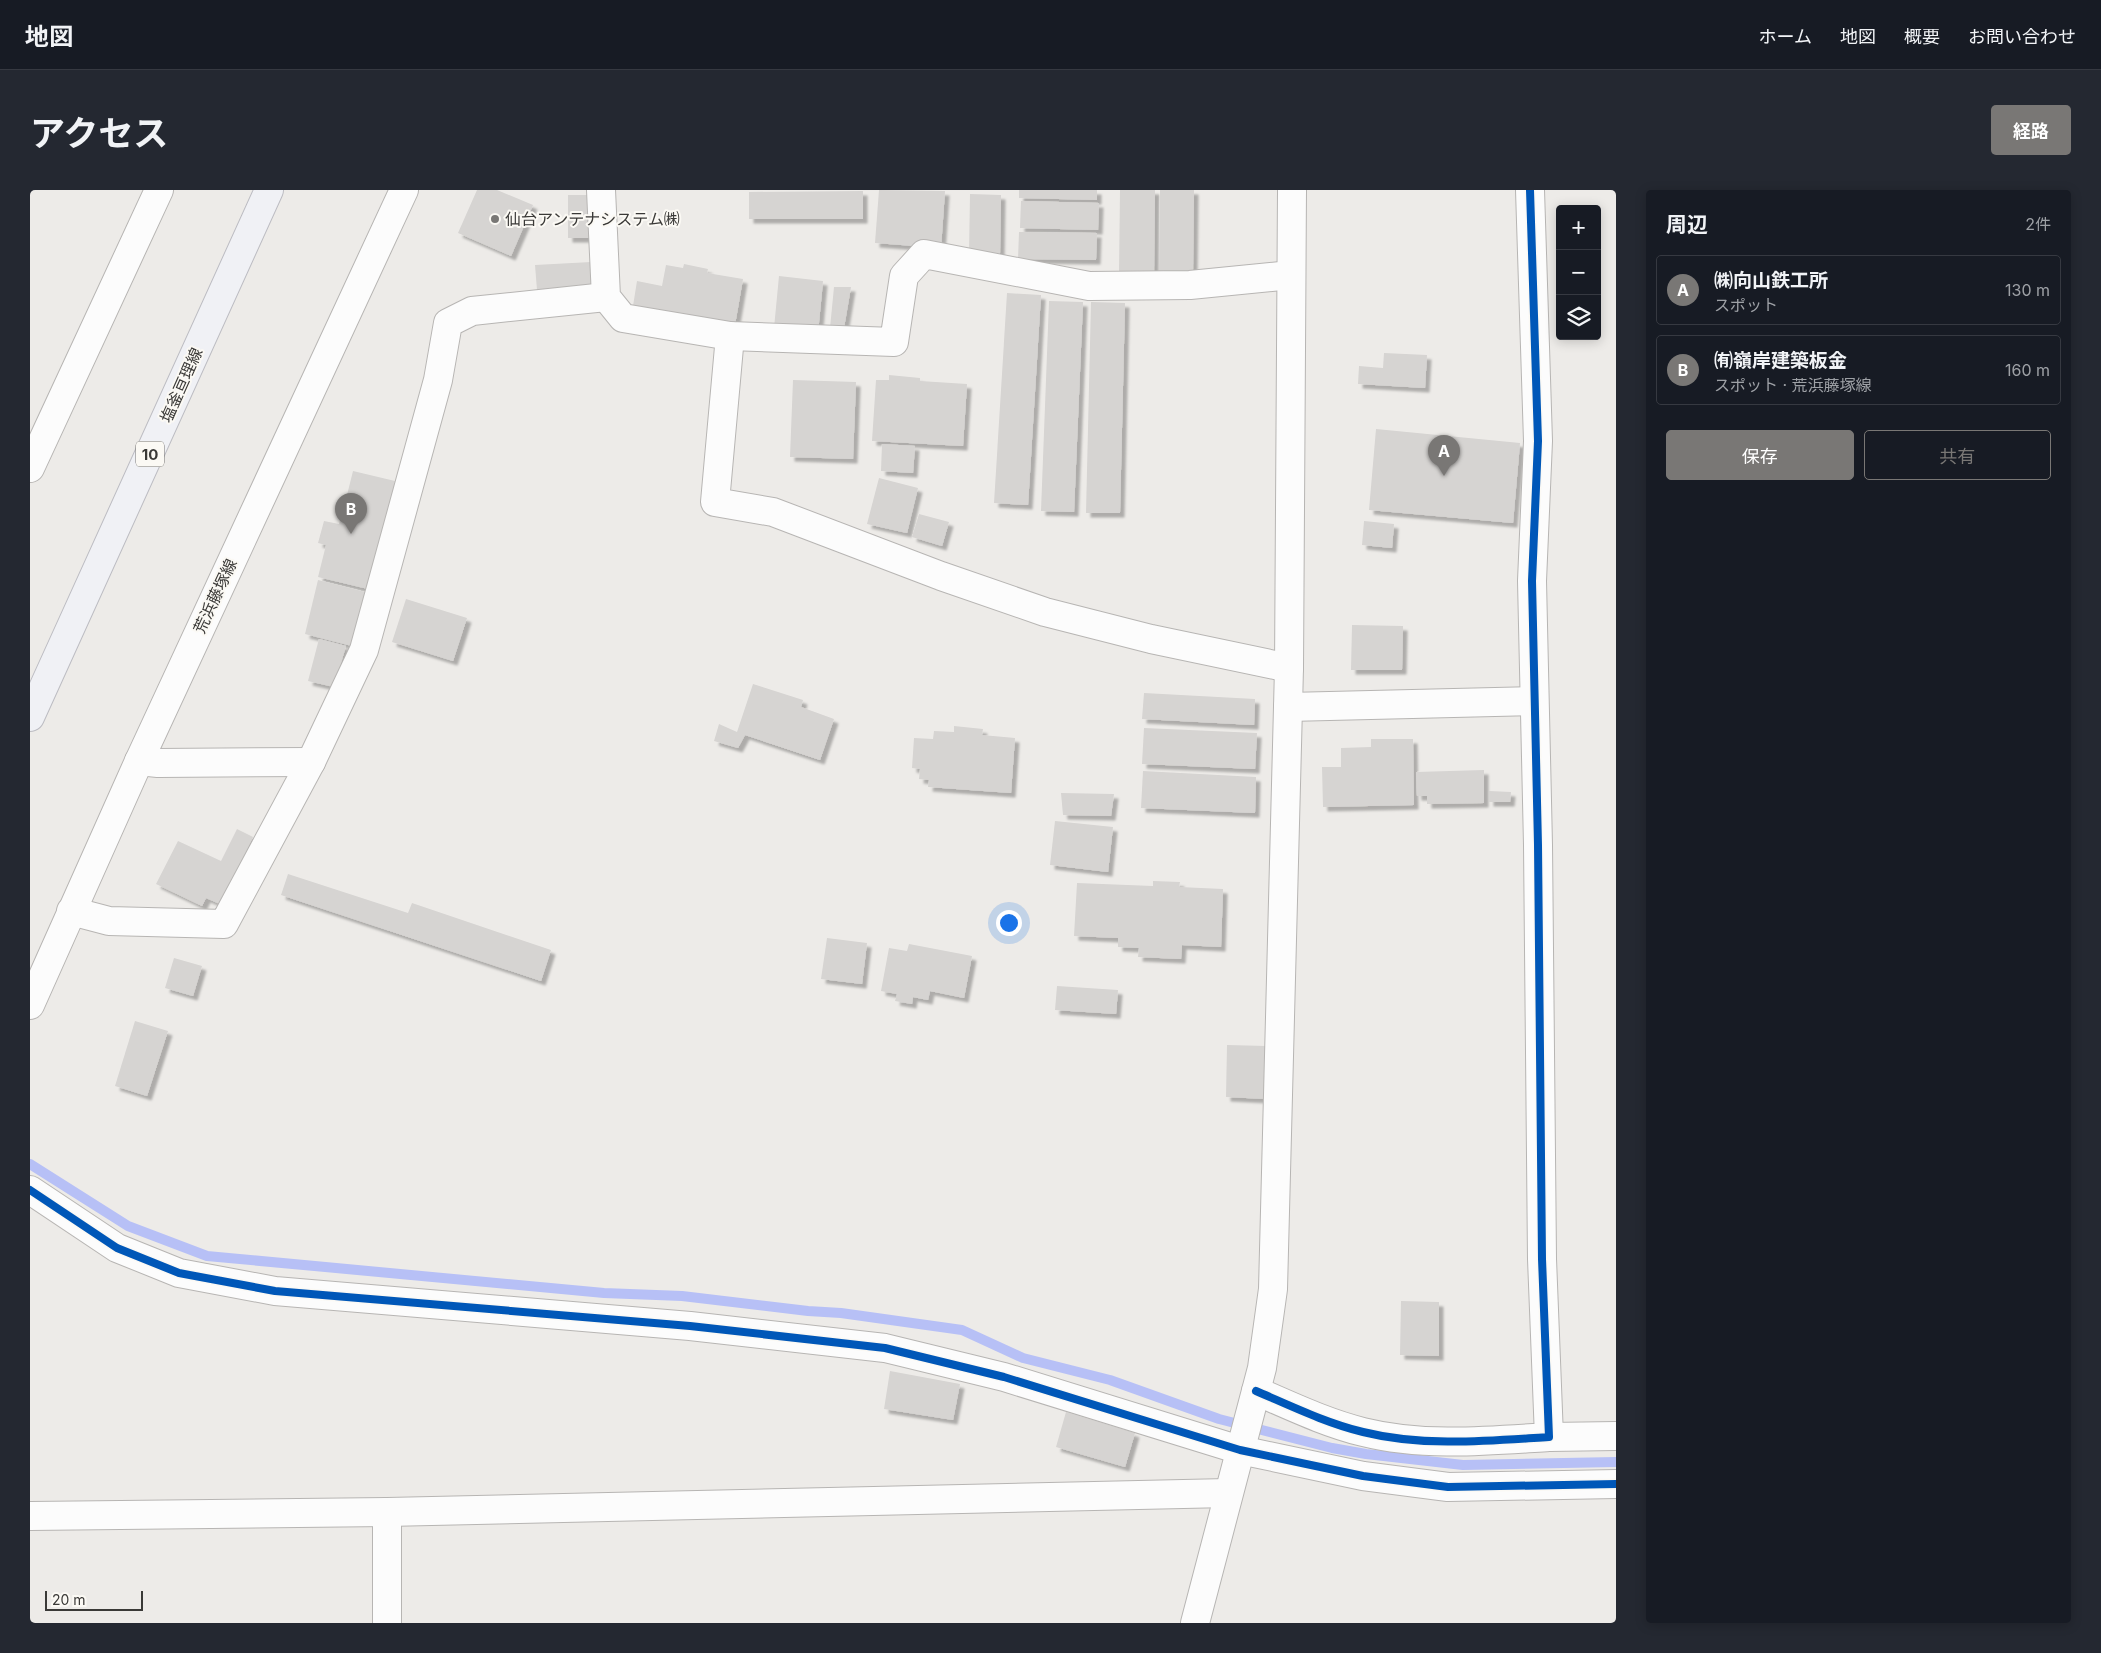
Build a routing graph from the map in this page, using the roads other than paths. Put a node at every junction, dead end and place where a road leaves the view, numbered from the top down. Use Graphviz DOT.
graph roads {
  1 [pos="159,190"];
  2 [pos="269,190"];
  3 [pos="404,190"];
  4 [pos="601,190"];
  5 [pos="1292,190"];
  6 [pos="1530,190"];
  7 [pos="1291,275"];
  8 [pos="606,297"];
  9 [pos="730,336"];
  10 [pos="30,468"];
  11 [pos="1289,668"];
  12 [pos="1534,701"];
  13 [pos="1288,707"];
  14 [pos="30,717"];
  15 [pos="139,761"];
  16 [pos="311,762"];
  17 [pos="71,911"];
  18 [pos="30,1004"];
  19 [pos="30,1190"];
  20 [pos="1254,1400"];
  21 [pos="1616,1436"];
  22 [pos="1548,1437"];
  23 [pos="1242,1443"];
  24 [pos="1616,1484"];
  25 [pos="1228,1492"];
  26 [pos="387,1512"];
  27 [pos="30,1516"];
  28 [pos="387,1623"];
  29 [pos="1195,1623"];
  1 -- 10 [label="street"];
  2 -- 14 [label="main road, 塩釜亘理線 / 10"];
  3 -- 15 [label="street, 荒浜藤塚線"];
  4 -- 8 [label="street"];
  5 -- 7 [label="street"];
  6 -- 12 [label="street"];
  7 -- 9 [label="street"];
  7 -- 11 [label="street"];
  8 -- 9 [label="street"];
  8 -- 16 [label="street"];
  9 -- 11 [label="street"];
  11 -- 13 [label="street"];
  12 -- 13 [label="street"];
  12 -- 22 [label="street"];
  13 -- 20 [label="street"];
  15 -- 16 [label="street"];
  15 -- 17 [label="street, 荒浜藤塚線"];
  16 -- 17 [label="street"];
  17 -- 18 [label="street, 荒浜藤塚線"];
  19 -- 23 [label="street"];
  20 -- 22 [label="street"];
  20 -- 23 [label="street"];
  21 -- 22 [label="street"];
  23 -- 24 [label="street"];
  23 -- 25 [label="street"];
  25 -- 26 [label="street"];
  25 -- 29 [label="street"];
  26 -- 27 [label="street"];
  26 -- 28 [label="street"];
}
